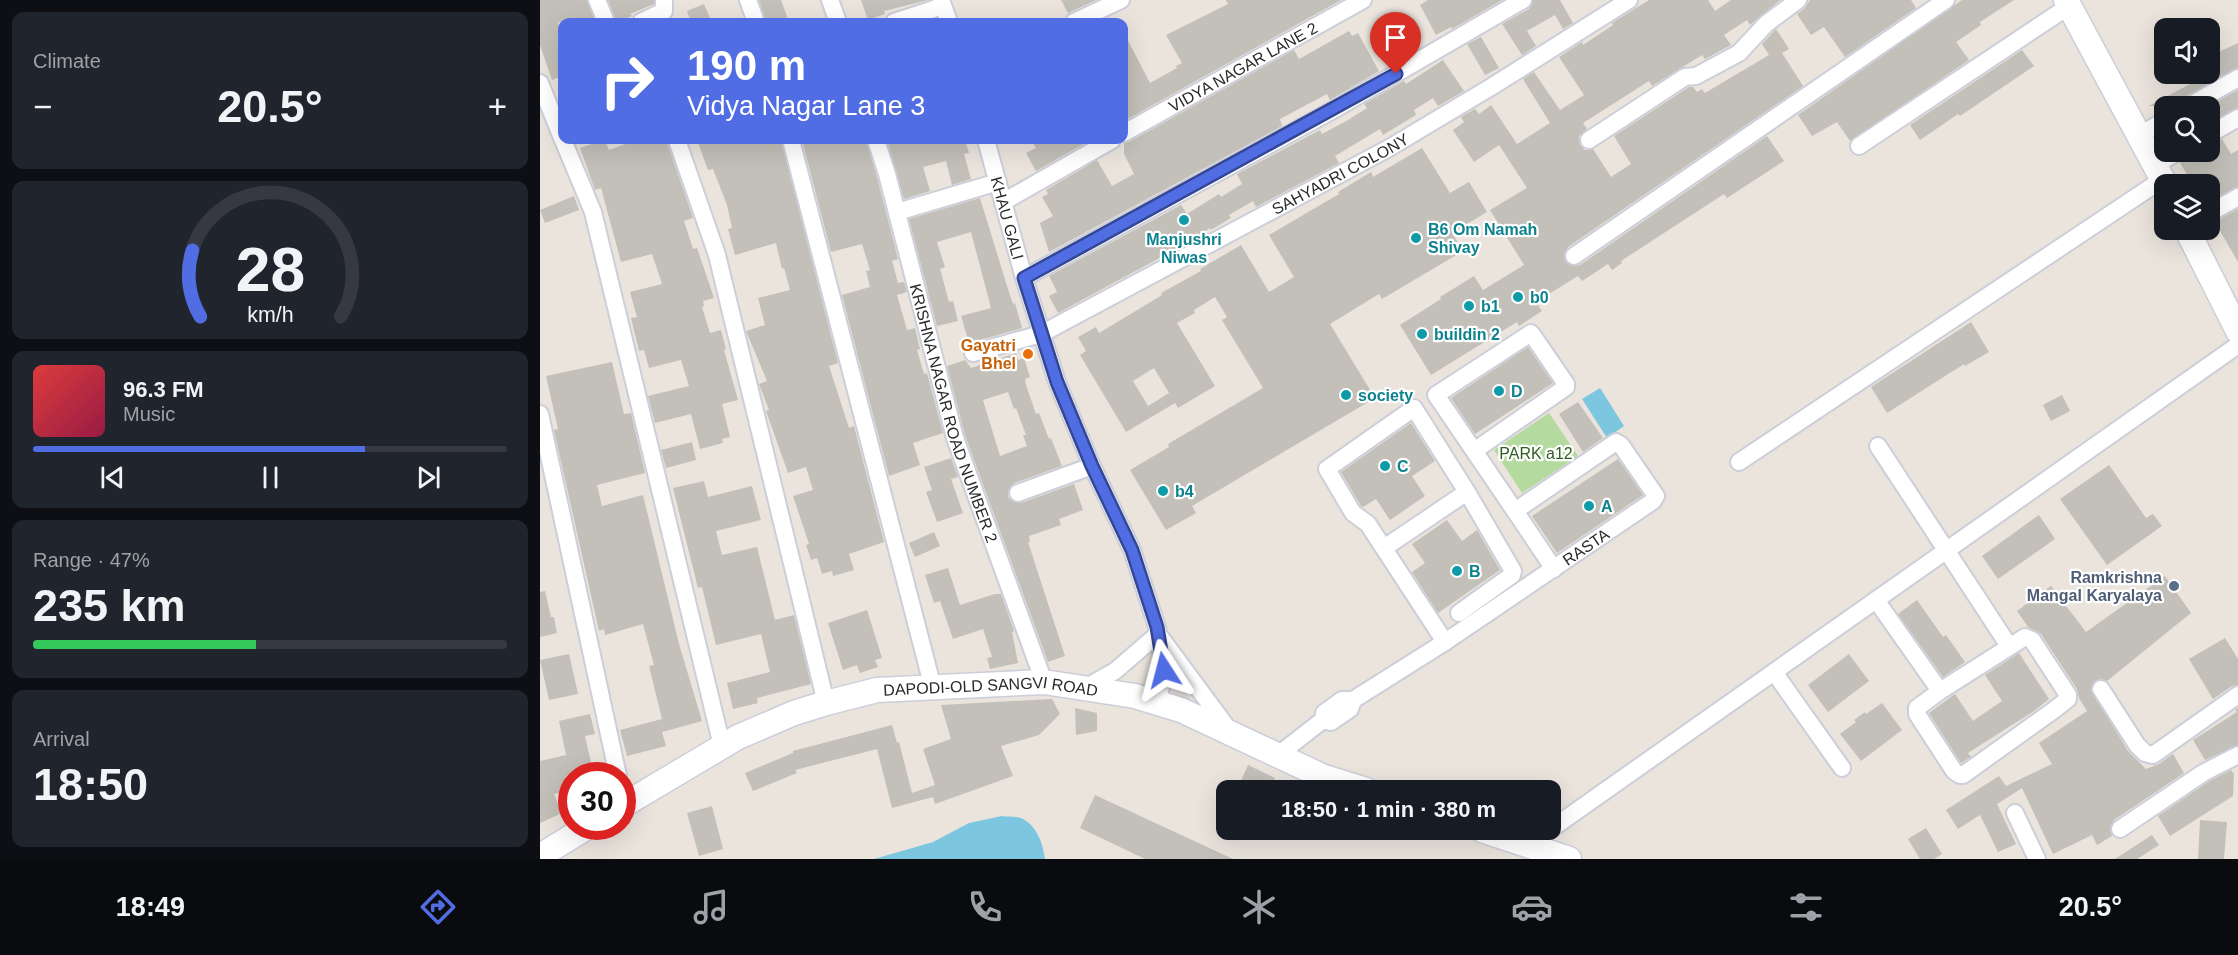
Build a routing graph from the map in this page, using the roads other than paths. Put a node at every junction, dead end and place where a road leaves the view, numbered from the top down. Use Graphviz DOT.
graph roads {
  1 [pos="597,0"];
  2 [pos="664,0"];
  3 [pos="748,0"];
  4 [pos="830,0"];
  5 [pos="1121,0"];
  6 [pos="1363,0"];
  7 [pos="1523,0"];
  8 [pos="1629,0"];
  9 [pos="1798,0"];
  10 [pos="1946,0"];
  11 [pos="942,3"];
  12 [pos="2067,3"];
  13 [pos="604,18"];
  14 [pos="649,18"];
  15 [pos="755,18"];
  16 [pos="837,18"];
  17 [pos="904,18"];
  18 [pos="948,18"];
  19 [pos="1083,18"];
  20 [pos="2238,78"];
  21 [pos="540,83"];
  22 [pos="2206,96"];
  23 [pos="2238,118"];
  24 [pos="558,127"];
  25 [pos="2154,127"];
  26 [pos="2220,128"];
  27 [pos="1128,131"];
  28 [pos="2140,135"];
  29 [pos="1589,140"];
  30 [pos="565,144"];
  31 [pos="678,144"];
  32 [pos="792,144"];
  33 [pos="877,144"];
  34 [pos="987,144"];
  35 [pos="1105,144"];
  36 [pos="1859,146"];
  37 [pos="2160,174"];
  38 [pos="2154,181"];
  39 [pos="998,182"];
  40 [pos="2238,196"];
  41 [pos="1004,202"];
  42 [pos="2220,207"];
  43 [pos="897,212"];
  44 [pos="2192,240"];
  45 [pos="1574,256"];
  46 [pos="1024,278"];
  47 [pos="2238,331"];
  48 [pos="1041,334"];
  49 [pos="2238,345"];
  50 [pos="973,353"];
  51 [pos="540,414"];
  52 [pos="1878,446"];
  53 [pos="1474,451"];
  54 [pos="1739,462"];
  55 [pos="1092,466"];
  56 [pos="1467,492"];
  57 [pos="1018,493"];
  58 [pos="1515,511"];
  59 [pos="1384,548"];
  60 [pos="1946,551"];
  61 [pos="1554,569"];
  62 [pos="1876,600"];
  63 [pos="1460,613"];
  64 [pos="1158,634"];
  65 [pos="1445,642"];
  66 [pos="2007,642"];
  67 [pos="1774,672"];
  68 [pos="1044,682"];
  69 [pos="1087,687"];
  70 [pos="933,688"];
  71 [pos="2101,689"];
  72 [pos="1940,691"];
  73 [pos="2238,695"];
  74 [pos="826,703"];
  75 [pos="1158,703"];
  76 [pos="1232,734"];
  77 [pos="722,746"];
  78 [pos="1278,755"];
  79 [pos="2238,755"];
  80 [pos="615,762"];
  81 [pos="1842,768"];
  82 [pos="1334,780"];
  83 [pos="636,796"];
  84 [pos="2015,813"];
  85 [pos="1561,823"];
  86 [pos="2120,829"];
  87 [pos="566,840"];
  88 [pos="1513,840"];
  89 [pos="1536,840"];
  90 [pos="1528,845"];
  91 [pos="540,856"];
  92 [pos="2032,857"];
  93 [pos="1569,859"];
  1 -- 13 [label="street"];
  2 -- 14 [label="street"];
  3 -- 15 [label="street"];
  4 -- 16 [label="street"];
  5 -- 19 [label="street"];
  6 -- 27 [label="street, VIDYA NAGAR LANE 2"];
  7 -- 46 [label="street"];
  8 -- 48 [label="street, SAHYADRI COLONY"];
  9 -- 29 [label="street"];
  10 -- 45 [label="street"];
  11 -- 17 [label="street"];
  11 -- 18 [label="street"];
  12 -- 28 [label="street"];
  12 -- 36 [label="street"];
  20 -- 22 [label="street"];
  21 -- 24 [label="street"];
  23 -- 26 [label="street"];
  25 -- 28 [label="street"];
  28 -- 37 [label="street"];
  30 -- 77 [label="street"];
  31 -- 74 [label="street"];
  32 -- 70 [label="street"];
  33 -- 43 [label="street, KRISHNA NAGAR ROAD NUMBER 2"];
  34 -- 39 [label="street, KHAU GALI"];
  35 -- 41 [label="street"];
  38 -- 54 [label="street"];
  39 -- 41 [label="street, KHAU GALI"];
  39 -- 43 [label="street"];
  40 -- 42 [label="street"];
  41 -- 46 [label="street, KHAU GALI"];
  43 -- 68 [label="street, KRISHNA NAGAR ROAD NUMBER 2"];
  44 -- 47 [label="street"];
  46 -- 48 [label="street, KHAU GALI"];
  48 -- 50 [label="street, SAHYADRI COLONY"];
  48 -- 55 [label="street, KHAU GALI"];
  49 -- 60 [label="street"];
  51 -- 80 [label="street"];
  52 -- 60 [label="street"];
  53 -- 53 [label="street"];
  53 -- 58 [label="street"];
  55 -- 57 [label="street"];
  55 -- 64 [label="street, KHAU GALI"];
  56 -- 59 [label="street"];
  56 -- 59 [label="street"];
  56 -- 63 [label="street"];
  58 -- 61 [label="street"];
  58 -- 61 [label="street, RASTA"];
  59 -- 65 [label="street"];
  60 -- 62 [label="street"];
  60 -- 66 [label="street"];
  61 -- 65 [label="street, RASTA"];
  62 -- 67 [label="street"];
  62 -- 72 [label="street"];
  64 -- 69 [label="street"];
  64 -- 75 [label="street, KHAU GALI"];
  64 -- 76 [label="street"];
  65 -- 78 [label="street, RASTA"];
  67 -- 81 [label="street"];
  67 -- 85 [label="street"];
  68 -- 69 [label="street, DAPODI-OLD SANGVI ROAD"];
  68 -- 70 [label="street, DAPODI-OLD SANGVI ROAD"];
  69 -- 75 [label="street, DAPODI-OLD SANGVI ROAD"];
  70 -- 74 [label="street, DAPODI-OLD SANGVI ROAD"];
  71 -- 73 [label="street"];
  72 -- 72 [label="street"];
  74 -- 77 [label="street, DAPODI-OLD SANGVI ROAD"];
  75 -- 76 [label="street, DAPODI-OLD SANGVI ROAD"];
  76 -- 78 [label="street, DAPODI-OLD SANGVI ROAD"];
  77 -- 83 [label="street, DAPODI-OLD SANGVI ROAD"];
  78 -- 82 [label="street, DAPODI-OLD SANGVI ROAD"];
  79 -- 86 [label="street"];
  84 -- 92 [label="street"];
  87 -- 91 [label="street"];
  88 -- 90 [label="street"];
  89 -- 90 [label="street"];
  90 -- 93 [label="street"];
}
